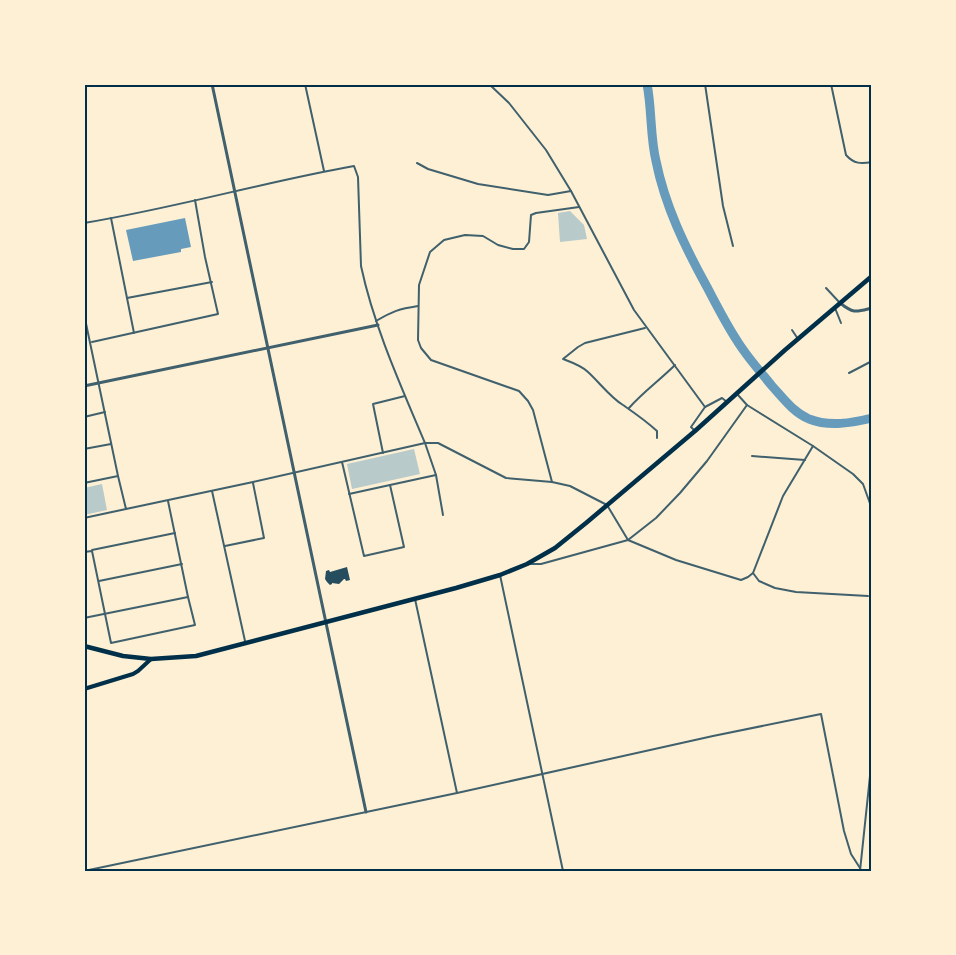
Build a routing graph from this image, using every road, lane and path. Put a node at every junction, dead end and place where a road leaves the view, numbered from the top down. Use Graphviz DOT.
graph roads {
  1 [pos="212,84"];
  2 [pos="305,84"];
  3 [pos="489,84"];
  4 [pos="705,84"];
  5 [pos="831,84"];
  6 [pos="872,162"];
  7 [pos="417,163"];
  8 [pos="324,171"];
  9 [pos="571,191"];
  10 [pos="235,192"];
  11 [pos="195,200"];
  12 [pos="579,207"];
  13 [pos="111,218"];
  14 [pos="84,222"];
  15 [pos="733,246"];
  16 [pos="872,276"];
  17 [pos="212,282"];
  18 [pos="826,288"];
  19 [pos="127,298"];
  20 [pos="840,303"];
  21 [pos="419,306"];
  22 [pos="835,308"];
  23 [pos="872,308"];
  24 [pos="84,314"];
  25 [pos="377,323"];
  26 [pos="841,323"];
  27 [pos="647,328"];
  28 [pos="792,330"];
  29 [pos="134,333"];
  30 [pos="798,339"];
  31 [pos="90,342"];
  32 [pos="268,348"];
  33 [pos="872,361"];
  34 [pos="675,365"];
  35 [pos="849,373"];
  36 [pos="99,383"];
  37 [pos="84,386"];
  38 [pos="739,391"];
  39 [pos="405,396"];
  40 [pos="727,402"];
  41 [pos="747,405"];
  42 [pos="629,408"];
  43 [pos="705,408"];
  44 [pos="105,412"];
  45 [pos="84,417"];
  46 [pos="695,431"];
  47 [pos="657,438"];
  48 [pos="425,443"];
  49 [pos="111,444"];
  50 [pos="813,446"];
  51 [pos="84,449"];
  52 [pos="383,453"];
  53 [pos="752,456"];
  54 [pos="805,460"];
  55 [pos="342,462"];
  56 [pos="294,473"];
  57 [pos="436,475"];
  58 [pos="118,476"];
  59 [pos="253,482"];
  60 [pos="552,482"];
  61 [pos="84,483"];
  62 [pos="390,485"];
  63 [pos="212,491"];
  64 [pos="349,494"];
  65 [pos="167,500"];
  66 [pos="607,505"];
  67 [pos="872,508"];
  68 [pos="126,509"];
  69 [pos="443,515"];
  70 [pos="84,518"];
  71 [pos="175,533"];
  72 [pos="628,540"];
  73 [pos="225,546"];
  74 [pos="92,551"];
  75 [pos="84,552"];
  76 [pos="182,564"];
  77 [pos="527,564"];
  78 [pos="753,573"];
  79 [pos="500,575"];
  80 [pos="98,581"];
  81 [pos="868,596"];
  82 [pos="188,597"];
  83 [pos="415,599"];
  84 [pos="105,614"];
  85 [pos="84,618"];
  86 [pos="326,622"];
  87 [pos="246,644"];
  88 [pos="84,646"];
  89 [pos="150,659"];
  90 [pos="84,689"];
  91 [pos="872,757"];
  92 [pos="543,773"];
  93 [pos="457,793"];
  94 [pos="366,812"];
  95 [pos="860,869"];
  96 [pos="84,870"];
  97 [pos="563,871"];
  1 -- 10 [label="street"];
  2 -- 8 [label="street"];
  3 -- 9 [label="street"];
  4 -- 15 [label="street"];
  5 -- 6 [label="street"];
  7 -- 9 [label="street"];
  8 -- 10 [label="street"];
  8 -- 25 [label="street"];
  9 -- 12 [label="street"];
  10 -- 11 [label="street"];
  10 -- 32 [label="street"];
  11 -- 13 [label="street"];
  11 -- 17 [label="street"];
  12 -- 21 [label="street"];
  12 -- 27 [label="street"];
  13 -- 14 [label="street"];
  13 -- 19 [label="street"];
  16 -- 20 [label="highway"];
  17 -- 19 [label="street"];
  17 -- 29 [label="street"];
  18 -- 20 [label="street"];
  19 -- 29 [label="street"];
  20 -- 22 [label="highway"];
  20 -- 23 [label="street"];
  21 -- 25 [label="street"];
  21 -- 60 [label="street"];
  22 -- 26 [label="street"];
  22 -- 30 [label="highway"];
  24 -- 31 [label="street"];
  25 -- 32 [label="street"];
  25 -- 39 [label="street"];
  27 -- 34 [label="street"];
  27 -- 42 [label="street"];
  28 -- 30 [label="street"];
  29 -- 31 [label="street"];
  30 -- 38 [label="highway"];
  31 -- 36 [label="street"];
  32 -- 36 [label="street"];
  32 -- 56 [label="street"];
  33 -- 35 [label="street"];
  34 -- 42 [label="street"];
  34 -- 43 [label="street"];
  36 -- 37 [label="street"];
  36 -- 44 [label="street"];
  38 -- 40 [label="highway"];
  38 -- 41 [label="street"];
  39 -- 48 [label="street"];
  39 -- 52 [label="street"];
  40 -- 43 [label="street"];
  40 -- 46 [label="highway"];
  41 -- 50 [label="street"];
  41 -- 72 [label="street"];
  42 -- 47 [label="street"];
  43 -- 46 [label="street"];
  44 -- 45 [label="street"];
  44 -- 49 [label="street"];
  46 -- 66 [label="highway"];
  48 -- 52 [label="street"];
  48 -- 57 [label="street"];
  48 -- 60 [label="street"];
  49 -- 51 [label="street"];
  49 -- 58 [label="street"];
  50 -- 54 [label="street"];
  50 -- 67 [label="street"];
  52 -- 55 [label="street"];
  53 -- 54 [label="street"];
  54 -- 78 [label="street"];
  55 -- 56 [label="street"];
  55 -- 64 [label="street"];
  56 -- 59 [label="street"];
  56 -- 86 [label="street"];
  57 -- 62 [label="street"];
  57 -- 69 [label="street"];
  58 -- 61 [label="street"];
  58 -- 68 [label="street"];
  59 -- 63 [label="street"];
  59 -- 73 [label="street"];
  60 -- 66 [label="street"];
  62 -- 64 [label="street"];
  62 -- 64 [label="street"];
  63 -- 65 [label="street"];
  63 -- 73 [label="street"];
  65 -- 68 [label="street"];
  65 -- 71 [label="street"];
  66 -- 72 [label="street"];
  66 -- 77 [label="highway"];
  68 -- 70 [label="street"];
  71 -- 74 [label="street"];
  71 -- 76 [label="street"];
  72 -- 77 [label="street"];
  72 -- 78 [label="street"];
  73 -- 87 [label="street"];
  74 -- 75 [label="street"];
  74 -- 80 [label="street"];
  76 -- 80 [label="street"];
  76 -- 82 [label="street"];
  77 -- 79 [label="highway"];
  78 -- 81 [label="street"];
  79 -- 83 [label="highway"];
  79 -- 92 [label="street"];
  80 -- 84 [label="street"];
  82 -- 84 [label="street"];
  82 -- 84 [label="street"];
  83 -- 86 [label="highway"];
  83 -- 93 [label="street"];
  84 -- 85 [label="street"];
  86 -- 87 [label="highway"];
  86 -- 94 [label="street"];
  87 -- 89 [label="highway"];
  88 -- 89 [label="highway"];
  89 -- 90 [label="main road"];
  91 -- 95 [label="street"];
  92 -- 93 [label="street"];
  92 -- 95 [label="street"];
  92 -- 97 [label="street"];
  93 -- 94 [label="street"];
  94 -- 96 [label="street"];
}
